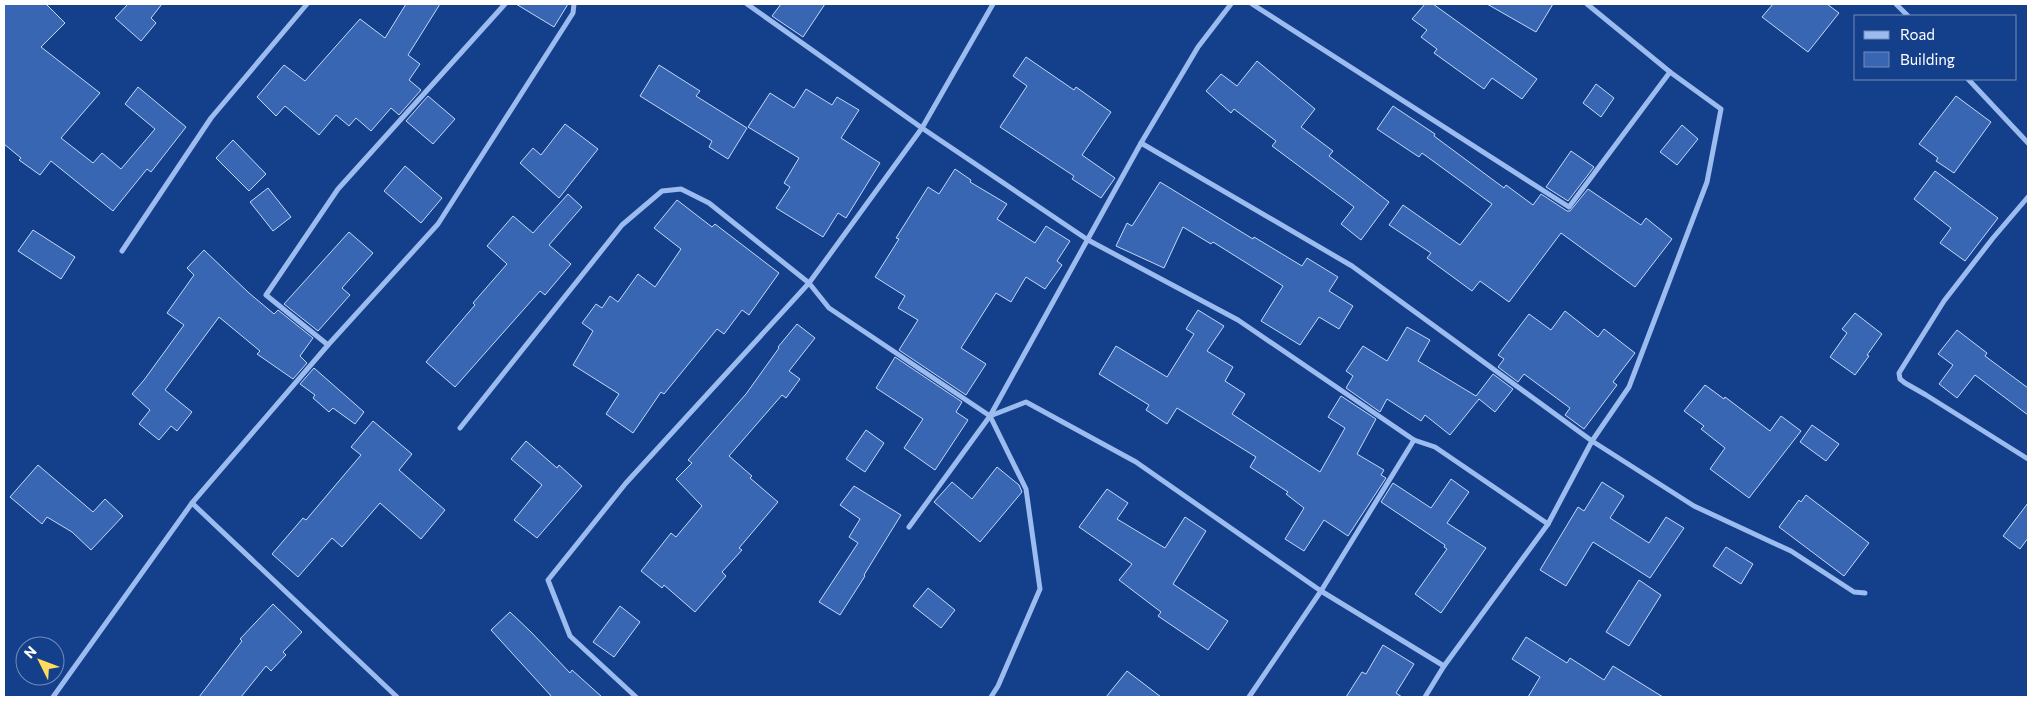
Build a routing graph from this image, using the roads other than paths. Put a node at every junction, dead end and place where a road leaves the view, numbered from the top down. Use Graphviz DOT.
graph roads {
  1 [pos="307,4"];
  2 [pos="505,4"];
  3 [pos="574,4"];
  4 [pos="747,4"];
  5 [pos="993,4"];
  6 [pos="1231,4"];
  7 [pos="1252,4"];
  8 [pos="1587,4"];
  9 [pos="1896,4"];
  10 [pos="1907,15"];
  11 [pos="1670,72"];
  12 [pos="1969,80"];
  13 [pos="922,128"];
  14 [pos="1141,143"];
  15 [pos="2028,143"];
  16 [pos="2028,197"];
  17 [pos="1088,240"];
  18 [pos="122,251"];
  19 [pos="809,283"];
  20 [pos="328,345"];
  21 [pos="990,416"];
  22 [pos="460,428"];
  23 [pos="1414,440"];
  24 [pos="1592,441"];
  25 [pos="2028,459"];
  26 [pos="192,504"];
  27 [pos="1548,524"];
  28 [pos="908,527"];
  29 [pos="1321,591"];
  30 [pos="1865,593"];
  31 [pos="1444,666"];
  32 [pos="53,697"];
  33 [pos="397,697"];
  34 [pos="636,697"];
  35 [pos="991,697"];
  36 [pos="1249,697"];
  37 [pos="1425,697"];
  1 -- 18 [label="street"];
  2 -- 20 [label="street"];
  3 -- 20 [label="street"];
  4 -- 13 [label="street"];
  5 -- 13 [label="street"];
  6 -- 14 [label="street"];
  7 -- 11 [label="street"];
  8 -- 11 [label="street"];
  9 -- 10 [label="street"];
  11 -- 24 [label="street"];
  12 -- 15 [label="street"];
  13 -- 17 [label="street"];
  13 -- 19 [label="street"];
  14 -- 17 [label="street"];
  14 -- 24 [label="street"];
  16 -- 25 [label="street"];
  17 -- 21 [label="street"];
  17 -- 23 [label="street"];
  19 -- 21 [label="street"];
  19 -- 22 [label="street"];
  19 -- 34 [label="street"];
  20 -- 26 [label="street"];
  21 -- 28 [label="street"];
  21 -- 29 [label="street"];
  21 -- 35 [label="street"];
  23 -- 27 [label="street"];
  23 -- 29 [label="street"];
  24 -- 27 [label="street"];
  24 -- 30 [label="street"];
  26 -- 32 [label="street"];
  26 -- 33 [label="street"];
  27 -- 31 [label="street"];
  29 -- 31 [label="street"];
  29 -- 36 [label="street"];
  31 -- 37 [label="street"];
}
